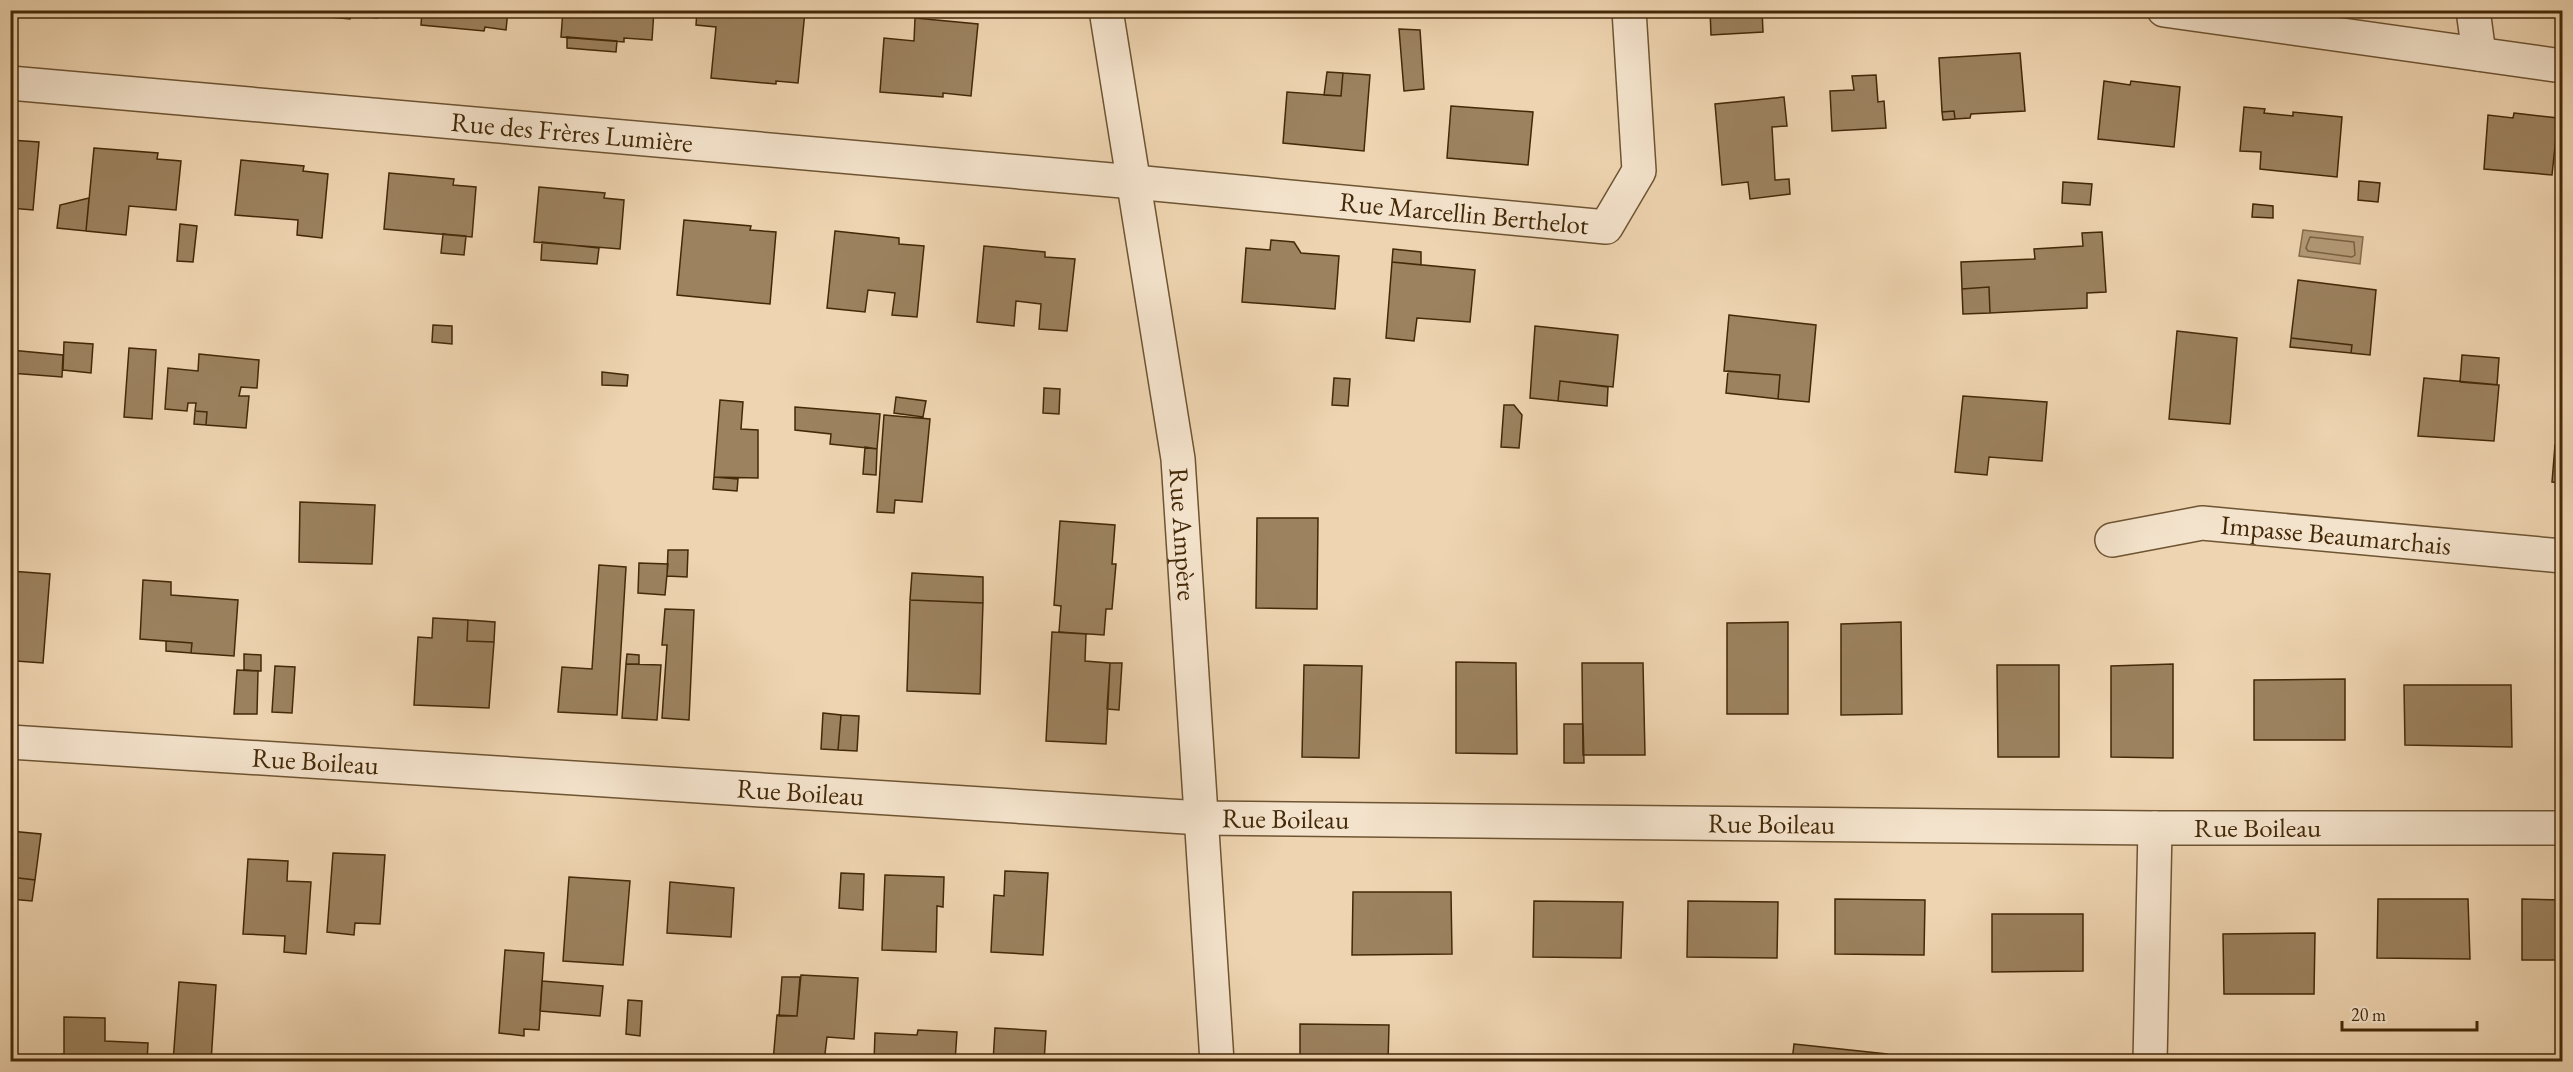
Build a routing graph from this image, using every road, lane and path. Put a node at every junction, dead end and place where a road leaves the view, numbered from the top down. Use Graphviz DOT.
graph roads {
  1 [pos="1106,10"];
  2 [pos="1629,10"];
  3 [pos="2164,10"];
  4 [pos="2473,10"];
  5 [pos="2479,54"];
  6 [pos="2562,66"];
  7 [pos="10,83"];
  8 [pos="1134,182"];
  9 [pos="2112,540"];
  10 [pos="2562,556"];
  11 [pos="10,742"];
  12 [pos="1201,818"];
  13 [pos="2155,828"];
  14 [pos="2562,828"];
  15 [pos="1217,1062"];
  16 [pos="2150,1062"];
  1 -- 8 [label="street, Rue Ampère"];
  2 -- 8 [label="street, Rue Marcellin Berthelot"];
  3 -- 5 [label="street"];
  4 -- 5 [label="street"];
  5 -- 6 [label="street"];
  7 -- 8 [label="street, Rue des Frères Lumière"];
  8 -- 12 [label="street, Rue Ampère"];
  9 -- 10 [label="street, Impasse Beaumarchais"];
  11 -- 12 [label="street, Rue Boileau"];
  12 -- 13 [label="street, Rue Boileau"];
  12 -- 15 [label="street, Rue Ampère"];
  13 -- 14 [label="street, Rue Boileau"];
  13 -- 16 [label="street"];
}
